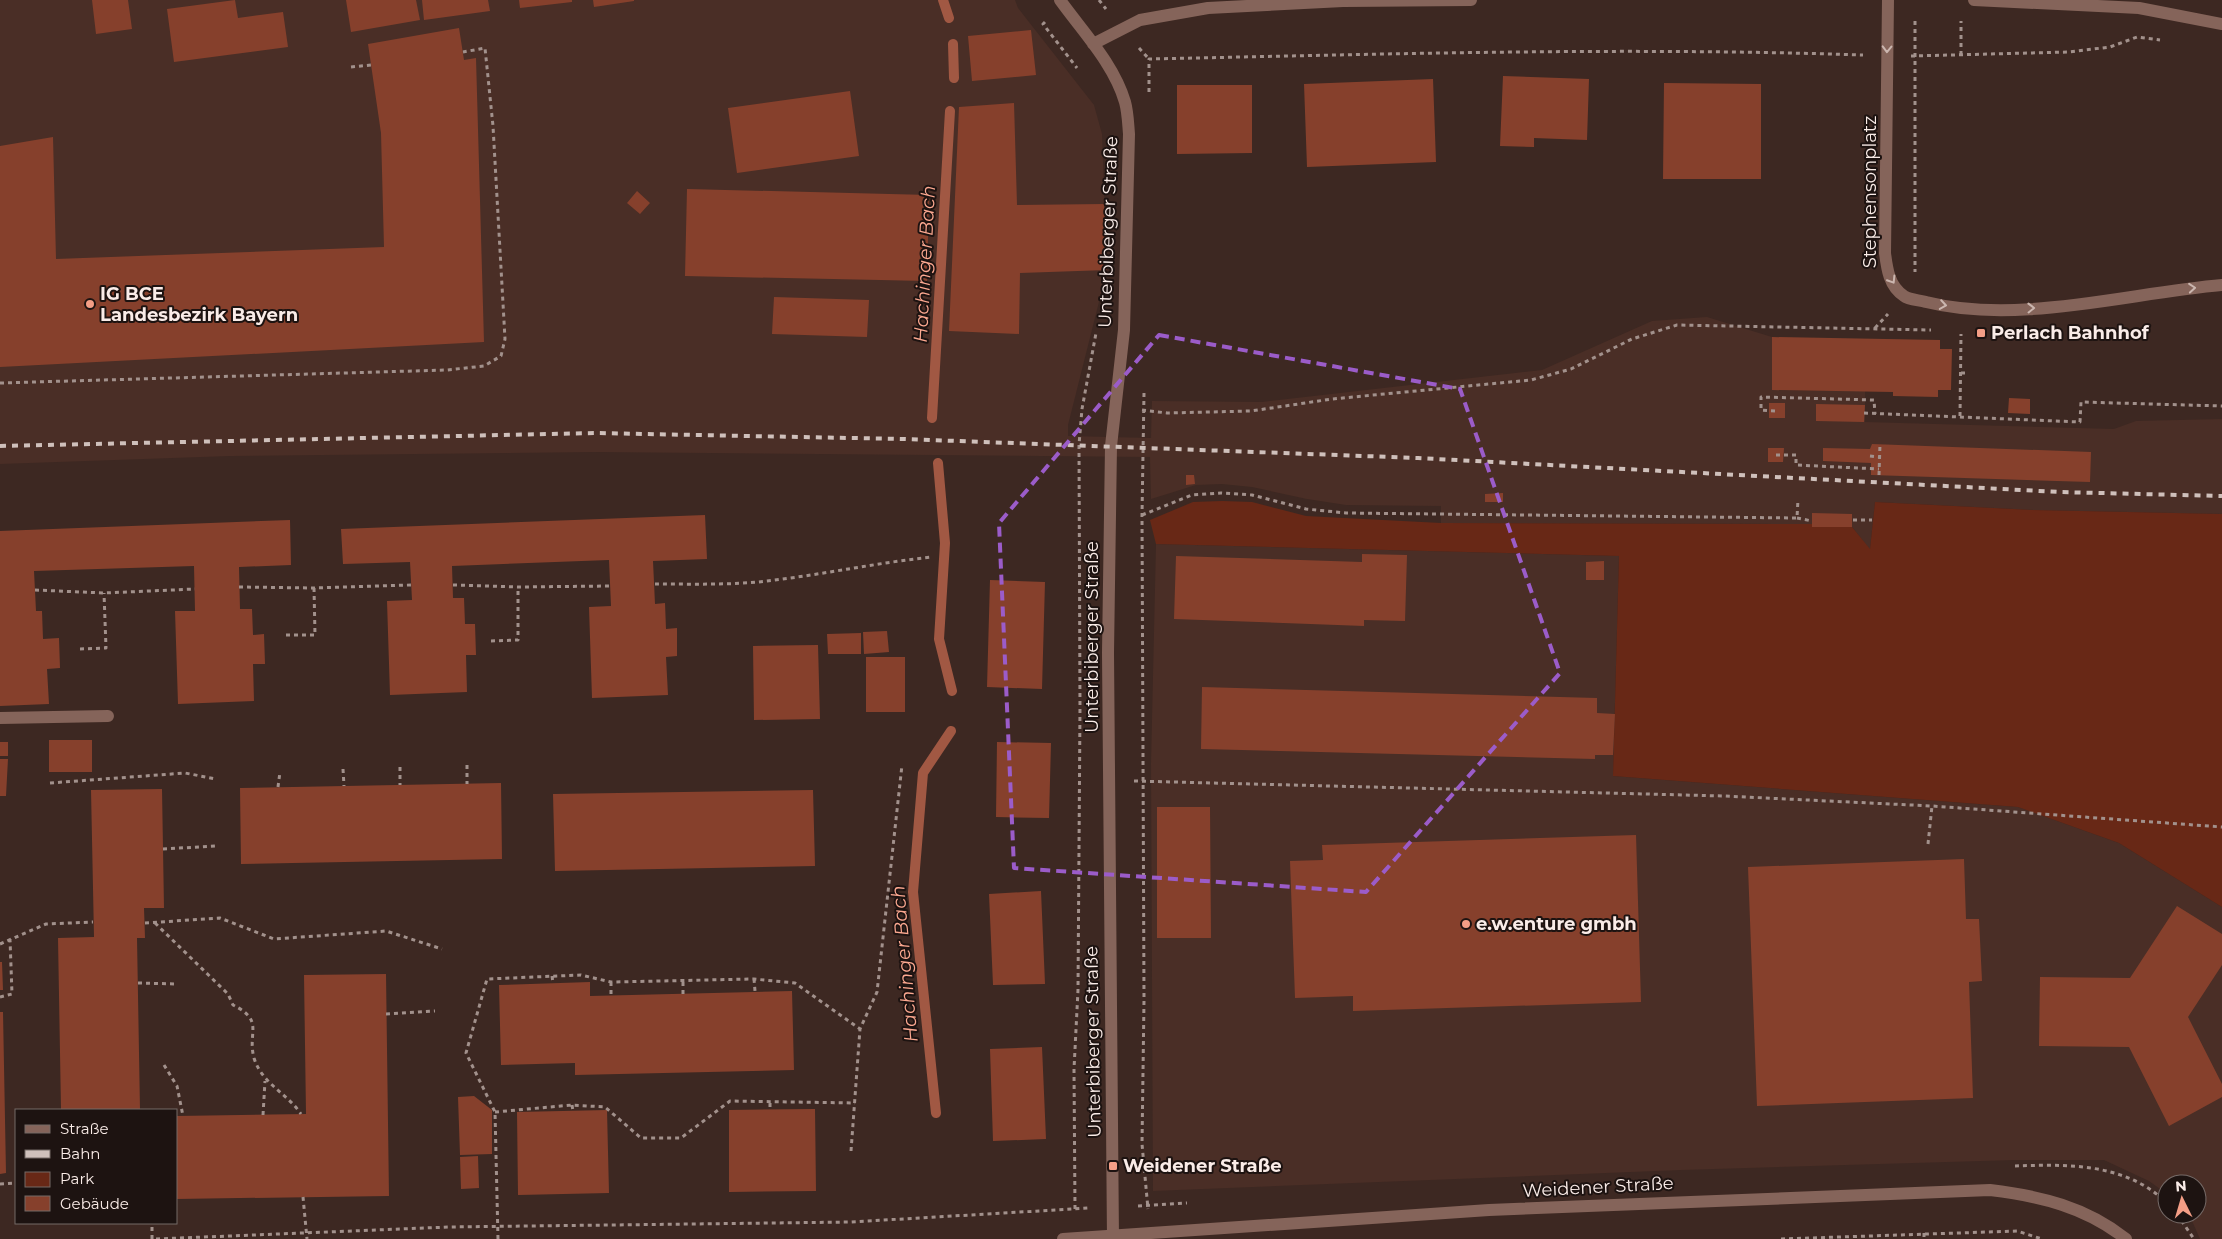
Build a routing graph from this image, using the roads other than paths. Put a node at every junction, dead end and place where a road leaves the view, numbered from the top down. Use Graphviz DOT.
graph roads {
  1 [pos="1060,0"];
  2 [pos="1471,0"];
  3 [pos="1888,0"];
  4 [pos="1974,0"];
  5 [pos="2139,4"];
  6 [pos="2222,24"];
  7 [pos="1093,44"];
  8 [pos="2222,285"];
  9 [pos="108,716"];
  10 [pos="0,718"];
  11 [pos="1113,1237"];
  12 [pos="1063,1239"];
  13 [pos="2126,1239"];
  1 -- 7 [label="street, Unterbiberger Straße"];
  2 -- 7 [label="street"];
  3 -- 8 [label="street, Stephensonplatz, one-way"];
  4 -- 5 [label="street"];
  5 -- 6 [label="street"];
  7 -- 11 [label="street, Unterbiberger Straße"];
  9 -- 10 [label="street"];
  11 -- 12 [label="street, Weidener Straße"];
  11 -- 13 [label="street, Weidener Straße"];
}
